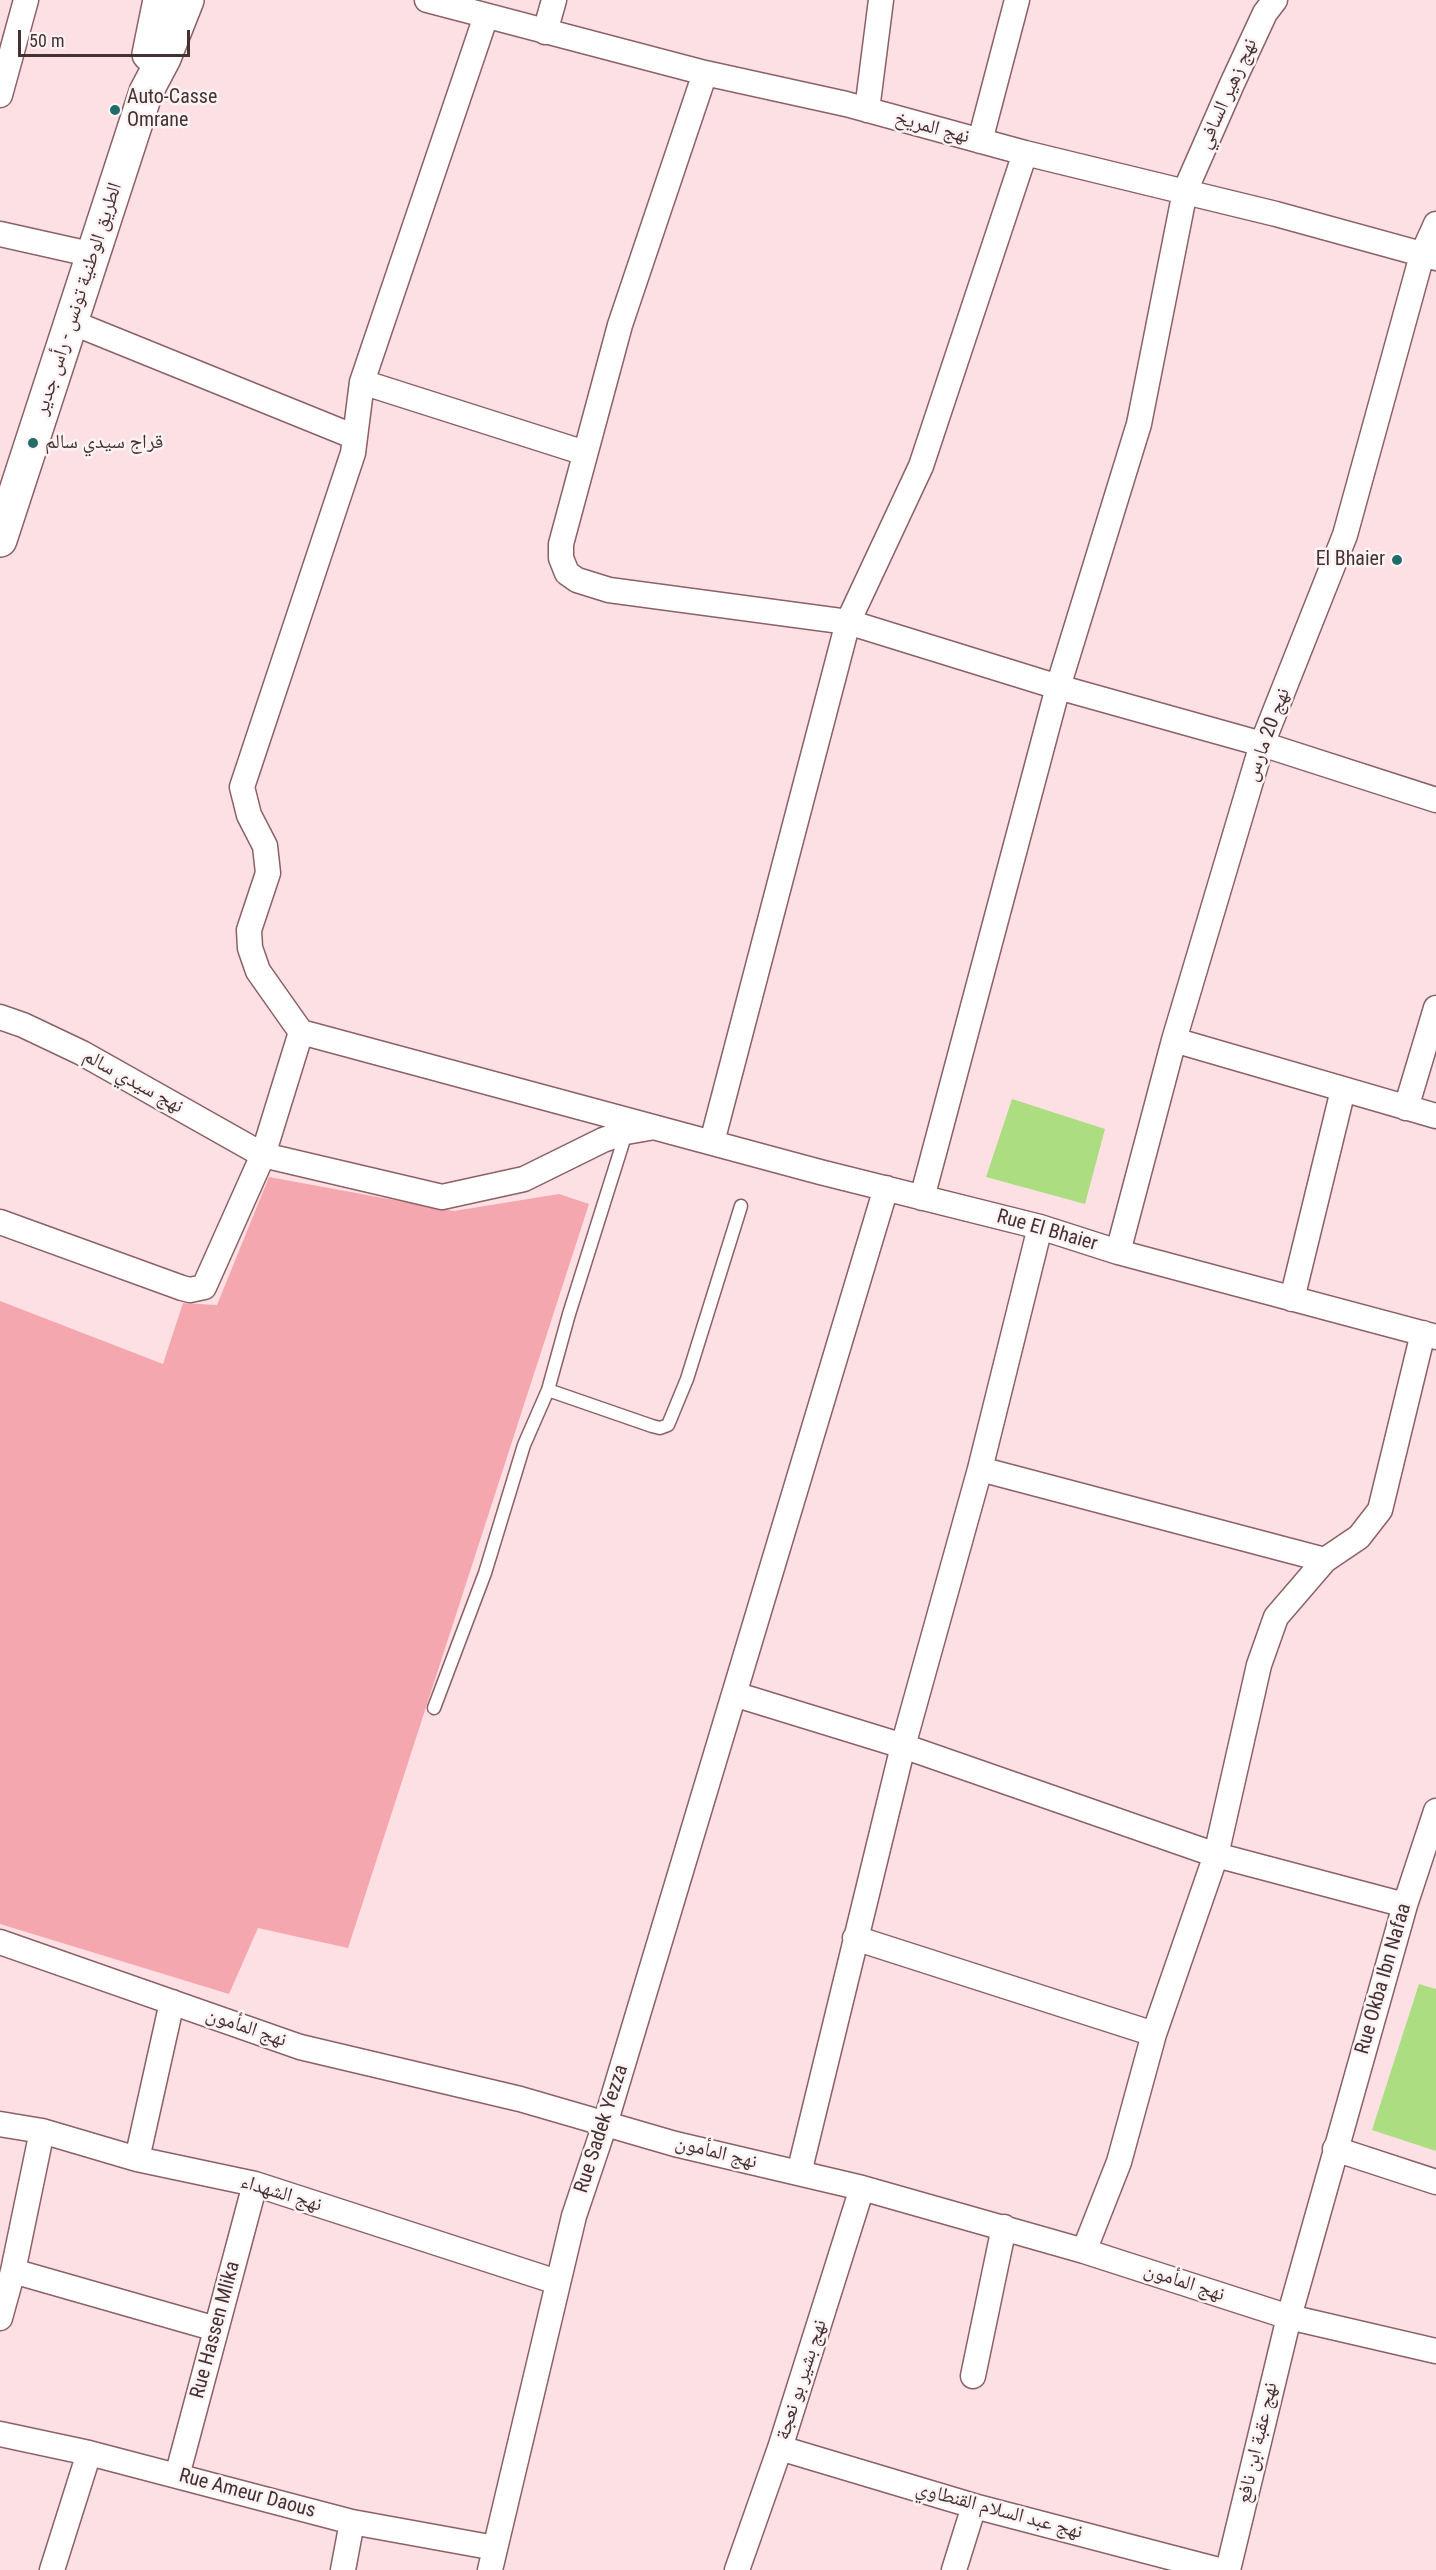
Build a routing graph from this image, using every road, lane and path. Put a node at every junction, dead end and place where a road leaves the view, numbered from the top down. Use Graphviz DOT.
graph roads {
  1 [pos="26,0"];
  2 [pos="160,0"];
  3 [pos="187,0"];
  4 [pos="427,0"];
  5 [pos="554,0"];
  6 [pos="881,0"];
  7 [pos="1017,0"];
  8 [pos="1275,0"];
  9 [pos="486,16"];
  10 [pos="545,32"];
  11 [pos="705,73"];
  12 [pos="146,92"];
  13 [pos="0,95"];
  14 [pos="867,110"];
  15 [pos="980,141"];
  16 [pos="1025,153"];
  17 [pos="1185,191"];
  18 [pos="1436,224"];
  19 [pos="0,234"];
  20 [pos="94,255"];
  21 [pos="1429,256"];
  22 [pos="71,322"];
  23 [pos="362,382"];
  24 [pos="355,437"];
  25 [pos="585,453"];
  26 [pos="0,540"];
  27 [pos="848,622"];
  28 [pos="1058,687"];
  29 [pos="1262,744"];
  30 [pos="1436,800"];
  31 [pos="1436,1008"];
  32 [pos="0,1017"];
  33 [pos="301,1032"];
  34 [pos="1174,1040"];
  35 [pos="1343,1089"];
  36 [pos="1406,1108"];
  37 [pos="1436,1116"];
  38 [pos="658,1127"];
  39 [pos="626,1132"];
  40 [pos="712,1142"];
  41 [pos="263,1155"];
  42 [pos="886,1188"];
  43 [pos="922,1198"];
  44 [pos="741,1206"];
  45 [pos="0,1221"];
  46 [pos="1040,1227"];
  47 [pos="1118,1252"];
  48 [pos="1292,1299"];
  49 [pos="1430,1335"];
  50 [pos="548,1390"];
  51 [pos="980,1469"];
  52 [pos="1324,1560"];
  53 [pos="734,1694"];
  54 [pos="435,1708"];
  55 [pos="903,1746"];
  56 [pos="1436,1811"];
  57 [pos="1216,1855"];
  58 [pos="1405,1905"];
  59 [pos="855,1938"];
  60 [pos="0,1942"];
  61 [pos="172,2002"];
  62 [pos="1154,2034"];
  63 [pos="0,2124"];
  64 [pos="605,2124"];
  65 [pos="42,2131"];
  66 [pos="1335,2149"];
  67 [pos="137,2159"];
  68 [pos="799,2173"];
  69 [pos="1436,2182"];
  70 [pos="255,2184"];
  71 [pos="862,2188"];
  72 [pos="1004,2227"];
  73 [pos="1084,2251"];
  74 [pos="13,2271"];
  75 [pos="557,2282"];
  76 [pos="1289,2317"];
  77 [pos="0,2318"];
  78 [pos="216,2329"];
  79 [pos="1436,2351"];
  80 [pos="973,2376"];
  81 [pos="0,2434"];
  82 [pos="780,2448"];
  83 [pos="89,2452"];
  84 [pos="177,2476"];
  85 [pos="974,2506"];
  86 [pos="352,2522"];
  87 [pos="493,2559"];
  88 [pos="52,2570"];
  89 [pos="343,2570"];
  90 [pos="737,2570"];
  91 [pos="954,2570"];
  92 [pos="1219,2570"];
  93 [pos="1228,2570"];
  1 -- 13 [label="street"];
  2 -- 12 [label="main road, الطريق الوطنية تونس - رأس جدير"];
  3 -- 12 [label="main road, الطريق الوطنية تونس - رأس جدير"];
  4 -- 9 [label="street, نهج المريخ"];
  5 -- 10 [label="street"];
  6 -- 14 [label="street"];
  7 -- 15 [label="street"];
  8 -- 17 [label="street, نهج زهير السافي"];
  9 -- 10 [label="street, نهج المريخ"];
  9 -- 23 [label="street"];
  10 -- 11 [label="street, نهج المريخ"];
  11 -- 14 [label="street, نهج المريخ"];
  11 -- 25 [label="street"];
  12 -- 20 [label="main road, الطريق الوطنية تونس - رأس جدير"];
  14 -- 15 [label="street, نهج المريخ"];
  15 -- 16 [label="street, نهج المريخ"];
  16 -- 17 [label="street, نهج المريخ"];
  16 -- 27 [label="street"];
  17 -- 21 [label="street, نهج المريخ"];
  17 -- 28 [label="street, نهج زهير السافي"];
  18 -- 21 [label="street, نهج 20 مارس"];
  19 -- 20 [label="street"];
  20 -- 22 [label="main road, الطريق الوطنية تونس - رأس جدير"];
  21 -- 29 [label="street, نهج 20 مارس"];
  22 -- 24 [label="street"];
  22 -- 26 [label="main road, الطريق الوطنية تونس - رأس جدير"];
  23 -- 24 [label="street"];
  23 -- 25 [label="street"];
  24 -- 33 [label="street"];
  25 -- 27 [label="street"];
  27 -- 28 [label="street"];
  27 -- 40 [label="street"];
  28 -- 29 [label="street"];
  28 -- 43 [label="street, نهج زهير السافي"];
  29 -- 30 [label="street"];
  29 -- 34 [label="street, نهج 20 مارس"];
  31 -- 36 [label="street"];
  32 -- 41 [label="street, نهج سيدي سالم"];
  33 -- 38 [label="street, Rue El Bhaier"];
  33 -- 41 [label="street"];
  34 -- 35 [label="street"];
  34 -- 47 [label="street, نهج 20 مارس"];
  35 -- 36 [label="street"];
  35 -- 48 [label="street"];
  36 -- 37 [label="street"];
  38 -- 39 [label="street, نهج سيدي سالم"];
  38 -- 40 [label="street, Rue El Bhaier"];
  39 -- 41 [label="street, نهج سيدي سالم"];
  39 -- 50 [label="lane"];
  40 -- 42 [label="street, Rue El Bhaier"];
  41 -- 45 [label="street"];
  42 -- 43 [label="street, Rue El Bhaier"];
  42 -- 53 [label="street, Rue Sadek Yezza"];
  43 -- 46 [label="street, Rue El Bhaier"];
  44 -- 50 [label="lane"];
  46 -- 47 [label="street, Rue El Bhaier"];
  46 -- 51 [label="street"];
  47 -- 48 [label="street, Rue El Bhaier"];
  48 -- 49 [label="street, Rue El Bhaier"];
  49 -- 52 [label="street"];
  50 -- 54 [label="lane"];
  51 -- 52 [label="street"];
  51 -- 55 [label="street"];
  52 -- 57 [label="street"];
  53 -- 55 [label="street"];
  53 -- 64 [label="street, Rue Sadek Yezza"];
  55 -- 57 [label="street"];
  55 -- 59 [label="street"];
  56 -- 58 [label="street, Rue Okba Ibn Nafaa"];
  57 -- 58 [label="street"];
  57 -- 62 [label="street"];
  58 -- 66 [label="street, Rue Okba Ibn Nafaa"];
  59 -- 62 [label="street"];
  59 -- 68 [label="street"];
  60 -- 61 [label="street, نهج المأمون"];
  61 -- 64 [label="street, نهج المأمون"];
  61 -- 67 [label="street"];
  62 -- 73 [label="street"];
  63 -- 65 [label="street, نهج الشهداء"];
  64 -- 68 [label="street, نهج المأمون"];
  64 -- 75 [label="street, Rue Sadek Yezza"];
  65 -- 67 [label="street, نهج الشهداء"];
  65 -- 74 [label="street"];
  66 -- 69 [label="street"];
  66 -- 76 [label="street, Rue Okba Ibn Nafaa"];
  67 -- 70 [label="street, نهج الشهداء"];
  68 -- 71 [label="street, نهج المأمون"];
  70 -- 75 [label="street, نهج الشهداء"];
  70 -- 78 [label="street, Rue Hassen Mlika"];
  71 -- 72 [label="street, نهج المأمون"];
  71 -- 82 [label="street, نهج بشير بو نعجة"];
  72 -- 73 [label="street, نهج المأمون"];
  72 -- 80 [label="street"];
  73 -- 76 [label="street, نهج المأمون"];
  74 -- 77 [label="street"];
  74 -- 78 [label="street"];
  75 -- 87 [label="street, Rue Sadek Yezza"];
  76 -- 79 [label="street, نهج المأمون"];
  76 -- 93 [label="street, نهج عقبة ابن نافع"];
  78 -- 84 [label="street, Rue Hassen Mlika"];
  81 -- 83 [label="street, Rue Ameur Daous"];
  82 -- 85 [label="street, نهج عبد السلام القنطاوي"];
  82 -- 90 [label="street, نهج بشير بو نعجة"];
  83 -- 84 [label="street, Rue Ameur Daous"];
  83 -- 88 [label="street"];
  84 -- 86 [label="street, Rue Ameur Daous"];
  85 -- 91 [label="street"];
  85 -- 92 [label="street, نهج عبد السلام القنطاوي"];
  86 -- 87 [label="street, Rue Ameur Daous"];
  86 -- 89 [label="street"];
}
